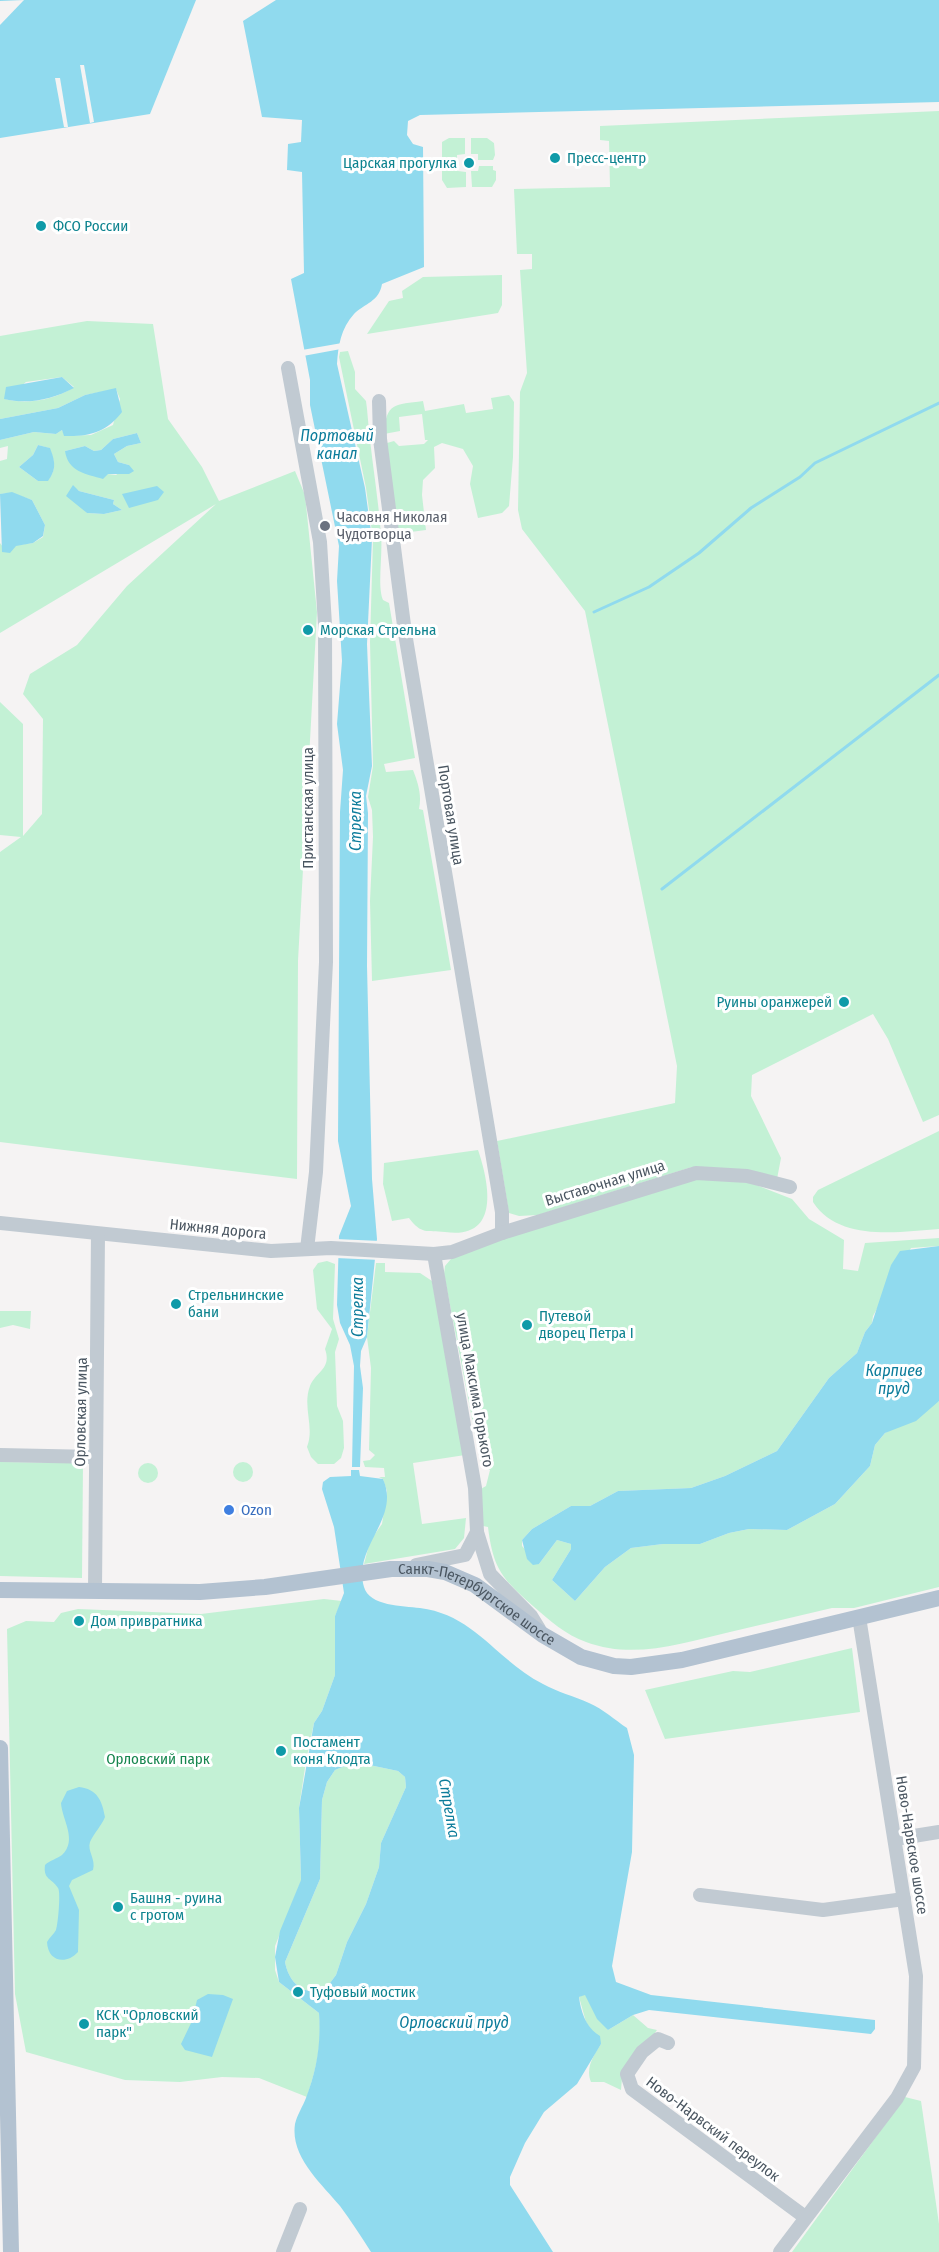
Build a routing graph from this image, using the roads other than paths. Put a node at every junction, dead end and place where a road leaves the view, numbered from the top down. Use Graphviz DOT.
graph roads {
  1 [pos="288,368"];
  2 [pos="379,401"];
  3 [pos="790,1187"];
  4 [pos="0,1223"];
  5 [pos="502,1233"];
  6 [pos="98,1234"];
  7 [pos="307,1250"];
  8 [pos="434,1254"];
  9 [pos="0,1455"];
  10 [pos="96,1457"];
  11 [pos="477,1532"];
  12 [pos="406,1568"];
  13 [pos="376,1575"];
  14 [pos="333,1582"];
  15 [pos="0,1590"];
  16 [pos="95,1591"];
  17 [pos="939,1598"];
  18 [pos="0,1600"];
  19 [pos="939,1607"];
  20 [pos="860,1622"];
  21 [pos="543,1635"];
  22 [pos="0,1748"];
  23 [pos="939,1832"];
  24 [pos="895,1839"];
  25 [pos="700,1896"];
  26 [pos="904,1899"];
  27 [pos="668,2043"];
  28 [pos="300,2209"];
  29 [pos="805,2217"];
  30 [pos="11,2252"];
  31 [pos="283,2252"];
  32 [pos="780,2252"];
  1 -- 7 [label="street, Пристанская улица"];
  2 -- 5 [label="street, Портовая улица"];
  3 -- 5 [label="street, Выставочная улица"];
  4 -- 6 [label="street, Нижняя дорога"];
  5 -- 8 [label="street, Выставочная улица"];
  6 -- 7 [label="street, Нижняя дорога"];
  6 -- 10 [label="street, Орловская улица"];
  7 -- 8 [label="street, Нижняя дорога"];
  8 -- 11 [label="street, улица Максима Горького"];
  9 -- 10 [label="street"];
  10 -- 16 [label="street, Орловская улица"];
  11 -- 12 [label="street"];
  11 -- 21 [label="street, улица Максима Горького"];
  12 -- 13 [label="main road, Санкт-Петербургское шоссе"];
  12 -- 21 [label="main road, Санкт-Петербургское шоссе"];
  13 -- 14 [label="main road, Санкт-Петербургское шоссе"];
  13 -- 20 [label="main road, Санкт-Петербургское шоссе"];
  14 -- 16 [label="main road, Санкт-Петербургское шоссе"];
  14 -- 18 [label="main road, Санкт-Петербургское шоссе"];
  15 -- 16 [label="main road, Санкт-Петербургское шоссе"];
  17 -- 20 [label="main road, Санкт-Петербургское шоссе"];
  19 -- 20 [label="main road, Санкт-Петербургское шоссе"];
  20 -- 21 [label="main road, Санкт-Петербургское шоссе"];
  20 -- 24 [label="street, Ново-Нарвское шоссе"];
  22 -- 30 [label="main road"];
  23 -- 24 [label="street"];
  24 -- 26 [label="street, Ново-Нарвское шоссе"];
  25 -- 26 [label="street"];
  26 -- 29 [label="street, Ново-Нарвское шоссе"];
  27 -- 29 [label="street, Ново-Нарвский переулок"];
  28 -- 31 [label="street"];
  29 -- 32 [label="street, Ново-Нарвское шоссе"];
}
